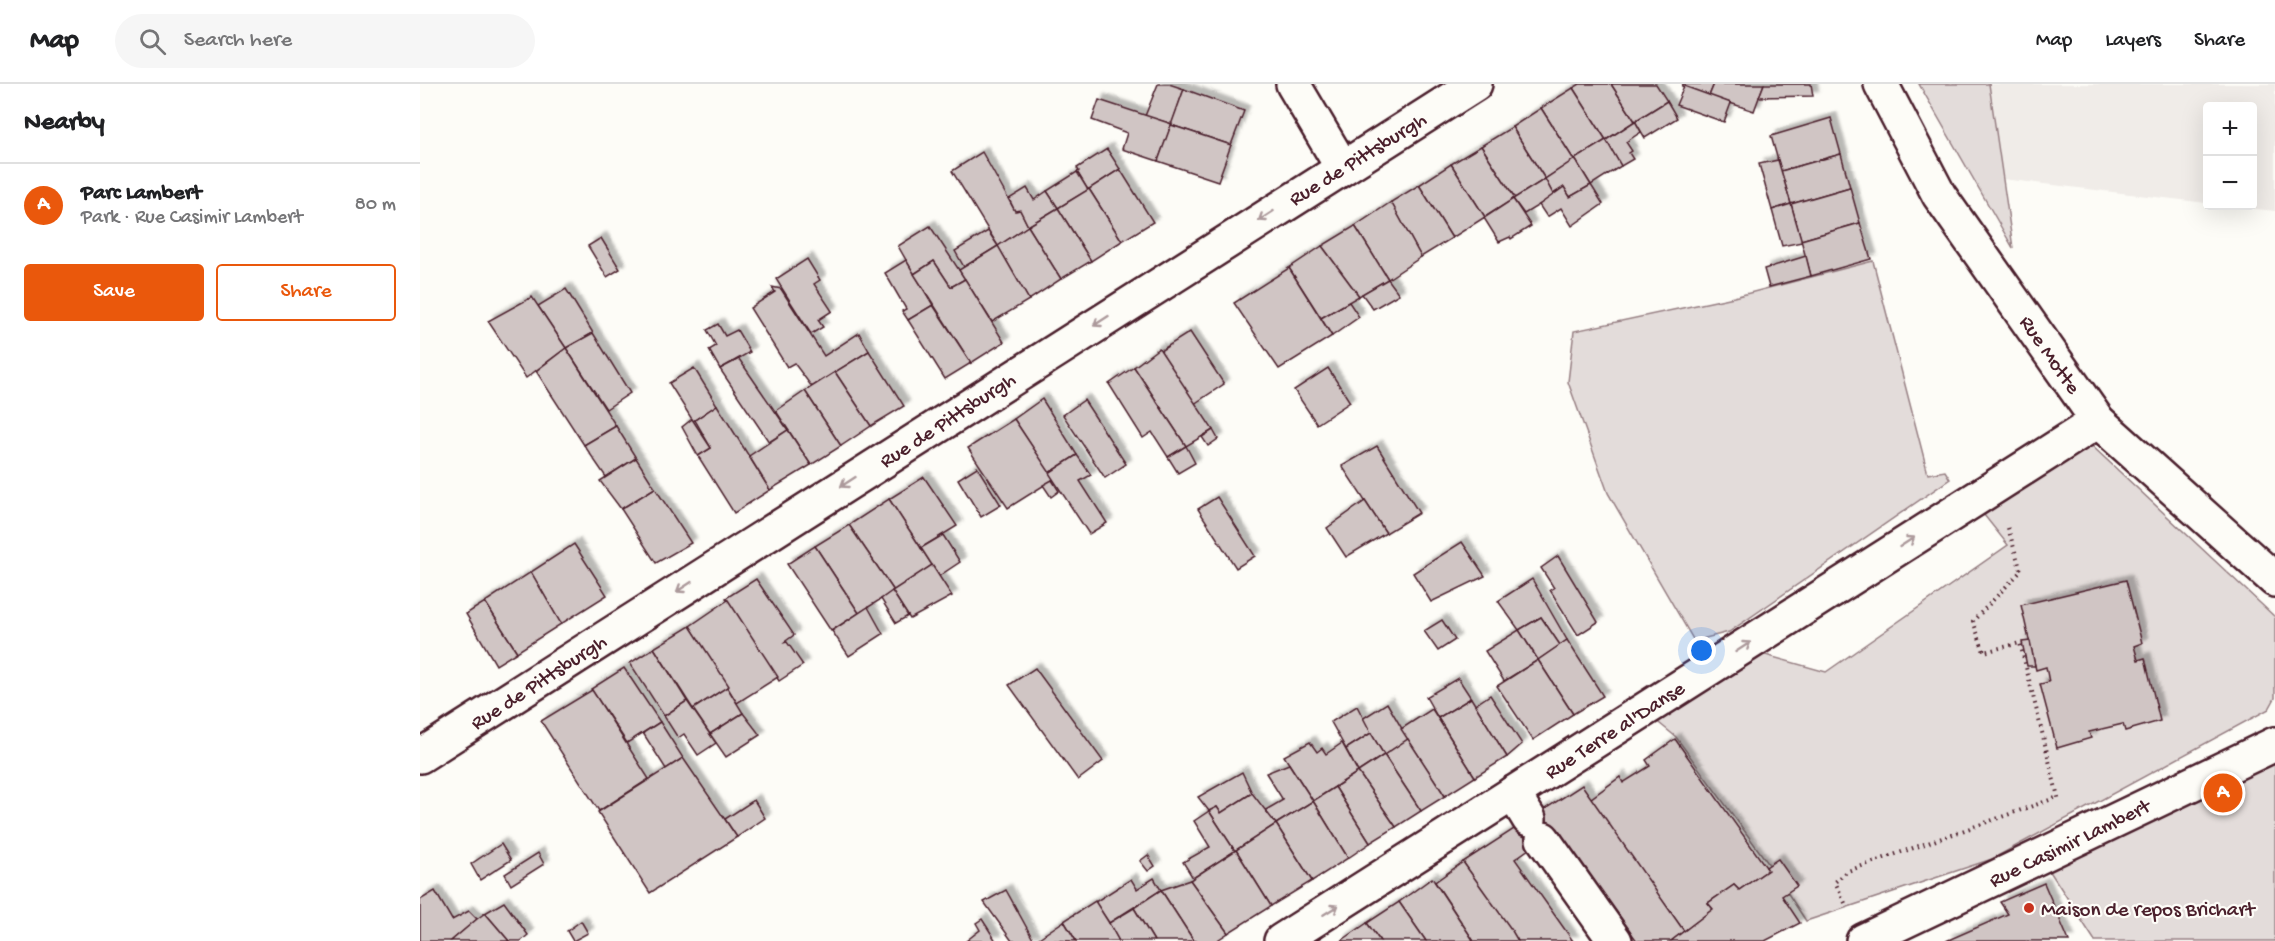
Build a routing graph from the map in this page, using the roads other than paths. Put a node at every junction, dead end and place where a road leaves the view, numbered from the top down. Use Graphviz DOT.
graph roads {
  1 [pos="1293,84"];
  2 [pos="1475,84"];
  3 [pos="1881,84"];
  4 [pos="1342,167"];
  5 [pos="2098,421"];
  6 [pos="2275,580"];
  7 [pos="2275,744"];
  8 [pos="420,756"];
  9 [pos="1529,817"];
  10 [pos="1281,941"];
  11 [pos="1615,941"];
  12 [pos="1864,941"];
  1 -- 4 [label="street"];
  2 -- 4 [label="street, Rue de Pittsburgh"];
  3 -- 5 [label="street, Rue Motte"];
  4 -- 8 [label="street, Rue de Pittsburgh, one-way"];
  5 -- 6 [label="street, Rue Motte"];
  9 -- 5 [label="street, Rue Terre al'Danse, one-way"];
  7 -- 12 [label="street, Rue Casimir Lambert"];
  10 -- 9 [label="street, Rue Terre al'Danse, one-way"];
  9 -- 11 [label="street"];
}
